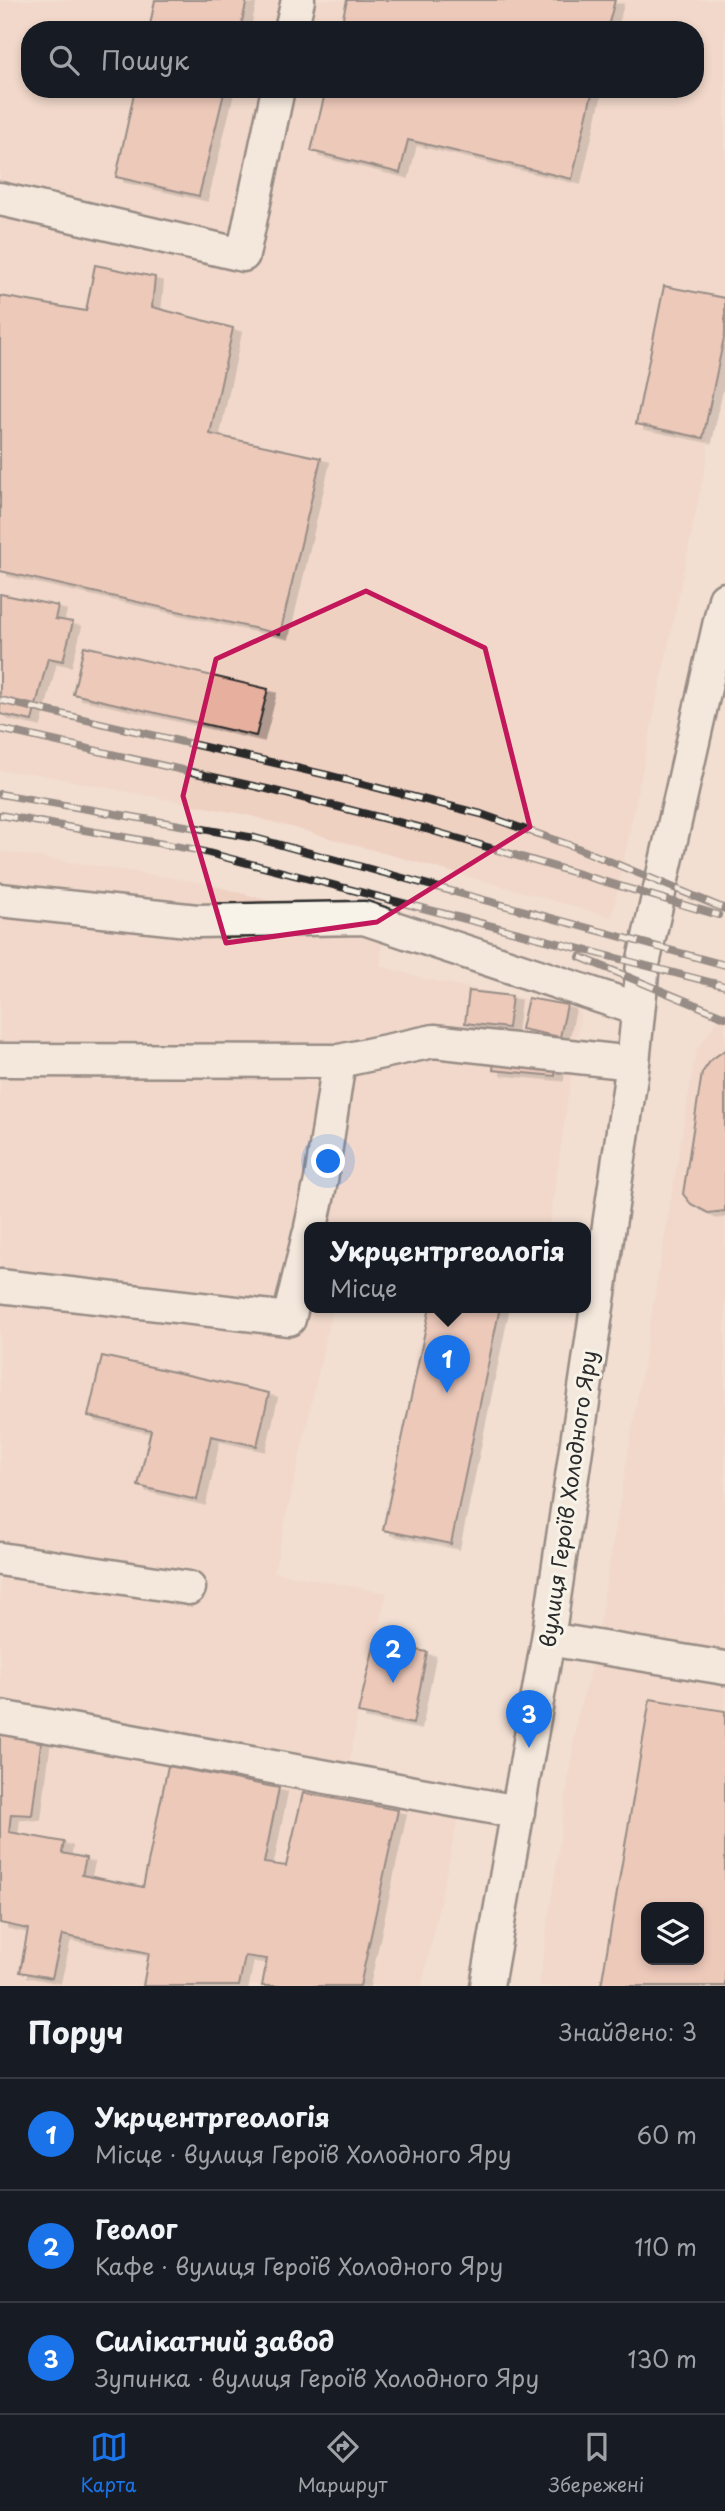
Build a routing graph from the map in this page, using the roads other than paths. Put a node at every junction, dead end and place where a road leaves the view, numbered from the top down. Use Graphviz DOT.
graph roads {
  1 [pos="298,0"];
  2 [pos="293,21"];
  3 [pos="276,98"];
  4 [pos="0,199"];
  5 [pos="725,599"];
  6 [pos="715,696"];
  7 [pos="0,900"];
  8 [pos="638,1009"];
  9 [pos="0,1060"];
  10 [pos="339,1060"];
  11 [pos="633,1063"];
  12 [pos="312,1222"];
  13 [pos="304,1256"];
  14 [pos="0,1286"];
  15 [pos="0,1559"];
  16 [pos="189,1588"];
  17 [pos="548,1639"];
  18 [pos="725,1668"];
  19 [pos="0,1717"];
  20 [pos="518,1812"];
  21 [pos="487,1986"];
  1 -- 2 [label="street"];
  3 -- 4 [label="street"];
  5 -- 6 [label="street, вулиця Героїв Холодного Яру"];
  6 -- 8 [label="street, вулиця Героїв Холодного Яру"];
  7 -- 8 [label="street"];
  8 -- 11 [label="street, вулиця Героїв Холодного Яру"];
  9 -- 10 [label="street"];
  10 -- 11 [label="street"];
  10 -- 12 [label="street"];
  11 -- 17 [label="street, вулиця Героїв Холодного Яру"];
  13 -- 14 [label="street"];
  15 -- 16 [label="street"];
  17 -- 18 [label="street"];
  17 -- 20 [label="street, вулиця Героїв Холодного Яру"];
  19 -- 20 [label="street"];
  20 -- 21 [label="street, вулиця Героїв Холодного Яру"];
}
